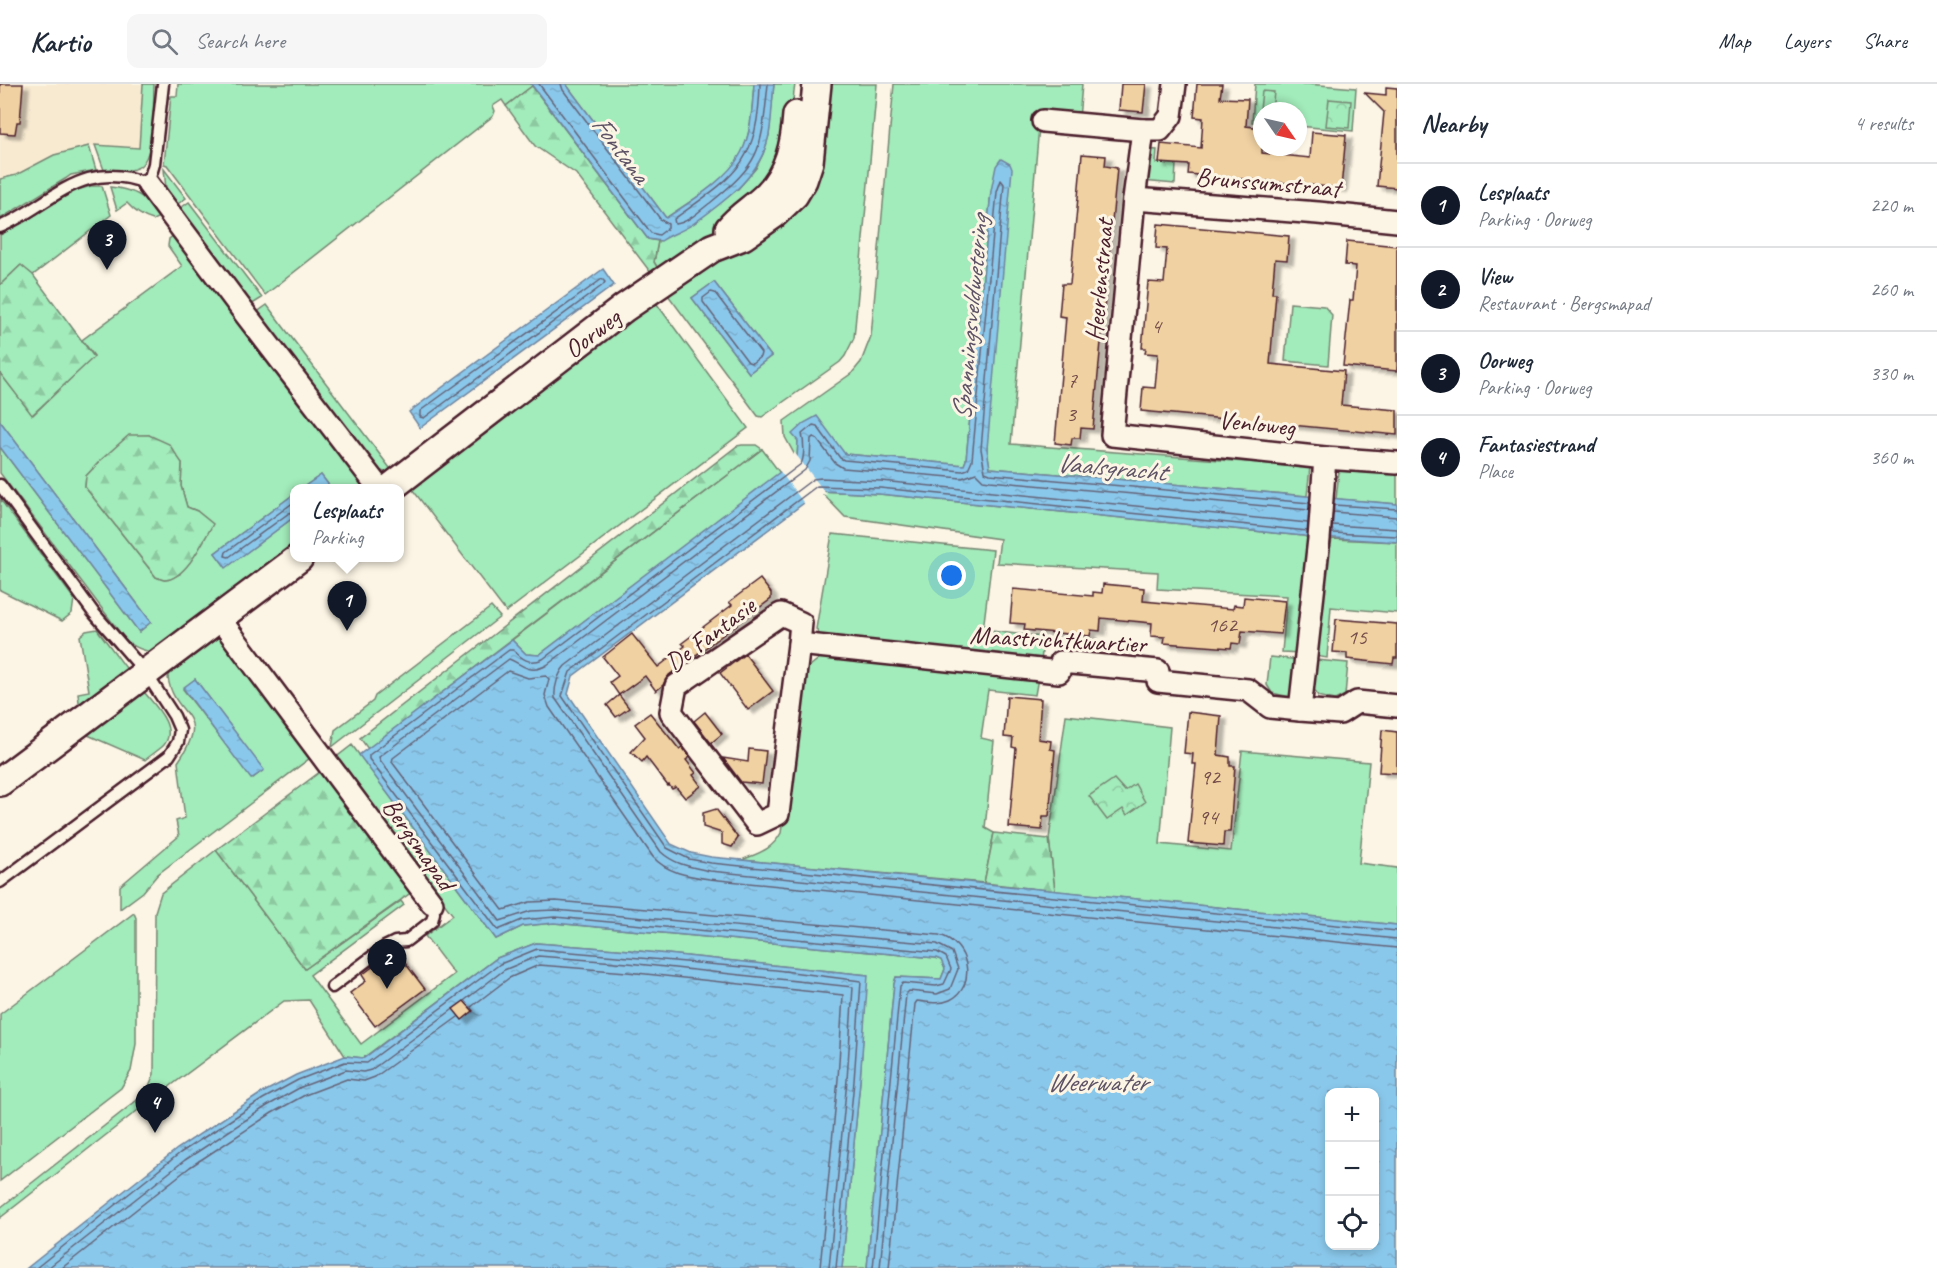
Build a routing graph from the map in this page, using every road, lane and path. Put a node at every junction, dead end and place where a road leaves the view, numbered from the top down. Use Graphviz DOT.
graph roads {
  1 [pos="163,84"];
  2 [pos="800,84"];
  3 [pos="818,84"];
  4 [pos="1175,84"];
  5 [pos="1043,121"];
  6 [pos="1143,130"];
  7 [pos="148,184"];
  8 [pos="1134,199"];
  9 [pos="1397,221"];
  10 [pos="0,227"];
  11 [pos="712,248"];
  12 [pos="1112,435"];
  13 [pos="1325,458"];
  14 [pos="1397,463"];
  15 [pos="375,484"];
  16 [pos="396,484"];
  17 [pos="0,485"];
  18 [pos="293,562"];
  19 [pos="219,618"];
  20 [pos="799,644"];
  21 [pos="146,673"];
  22 [pos="1397,705"];
  23 [pos="1300,710"];
  24 [pos="0,782"];
  25 [pos="0,882"];
  26 [pos="432,903"];
  27 [pos="332,987"];
  1 -- 7 [label="lane"];
  2 -- 11 [label="street, Oorweg"];
  3 -- 11 [label="street, Oorweg"];
  4 -- 6 [label="street"];
  5 -- 6 [label="street"];
  6 -- 8 [label="street, Heerlenstraat"];
  7 -- 10 [label="lane"];
  7 -- 15 [label="street"];
  8 -- 9 [label="street, Brunssumstraat"];
  8 -- 12 [label="street, Heerlenstraat"];
  11 -- 16 [label="street, Oorweg"];
  12 -- 13 [label="street, Venloweg"];
  13 -- 14 [label="street, Venloweg"];
  13 -- 23 [label="street"];
  17 -- 21 [label="lane"];
  18 -- 19 [label="street"];
  19 -- 21 [label="street"];
  19 -- 26 [label="street, Bergsmapad"];
  20 -- 20 [label="street, De Fantasie"];
  20 -- 23 [label="street, Maastrichtkwartier"];
  21 -- 24 [label="street"];
  21 -- 25 [label="lane"];
  22 -- 23 [label="street, Maastrichtkwartier"];
  26 -- 27 [label="lane, Bergsmapad"];
}
